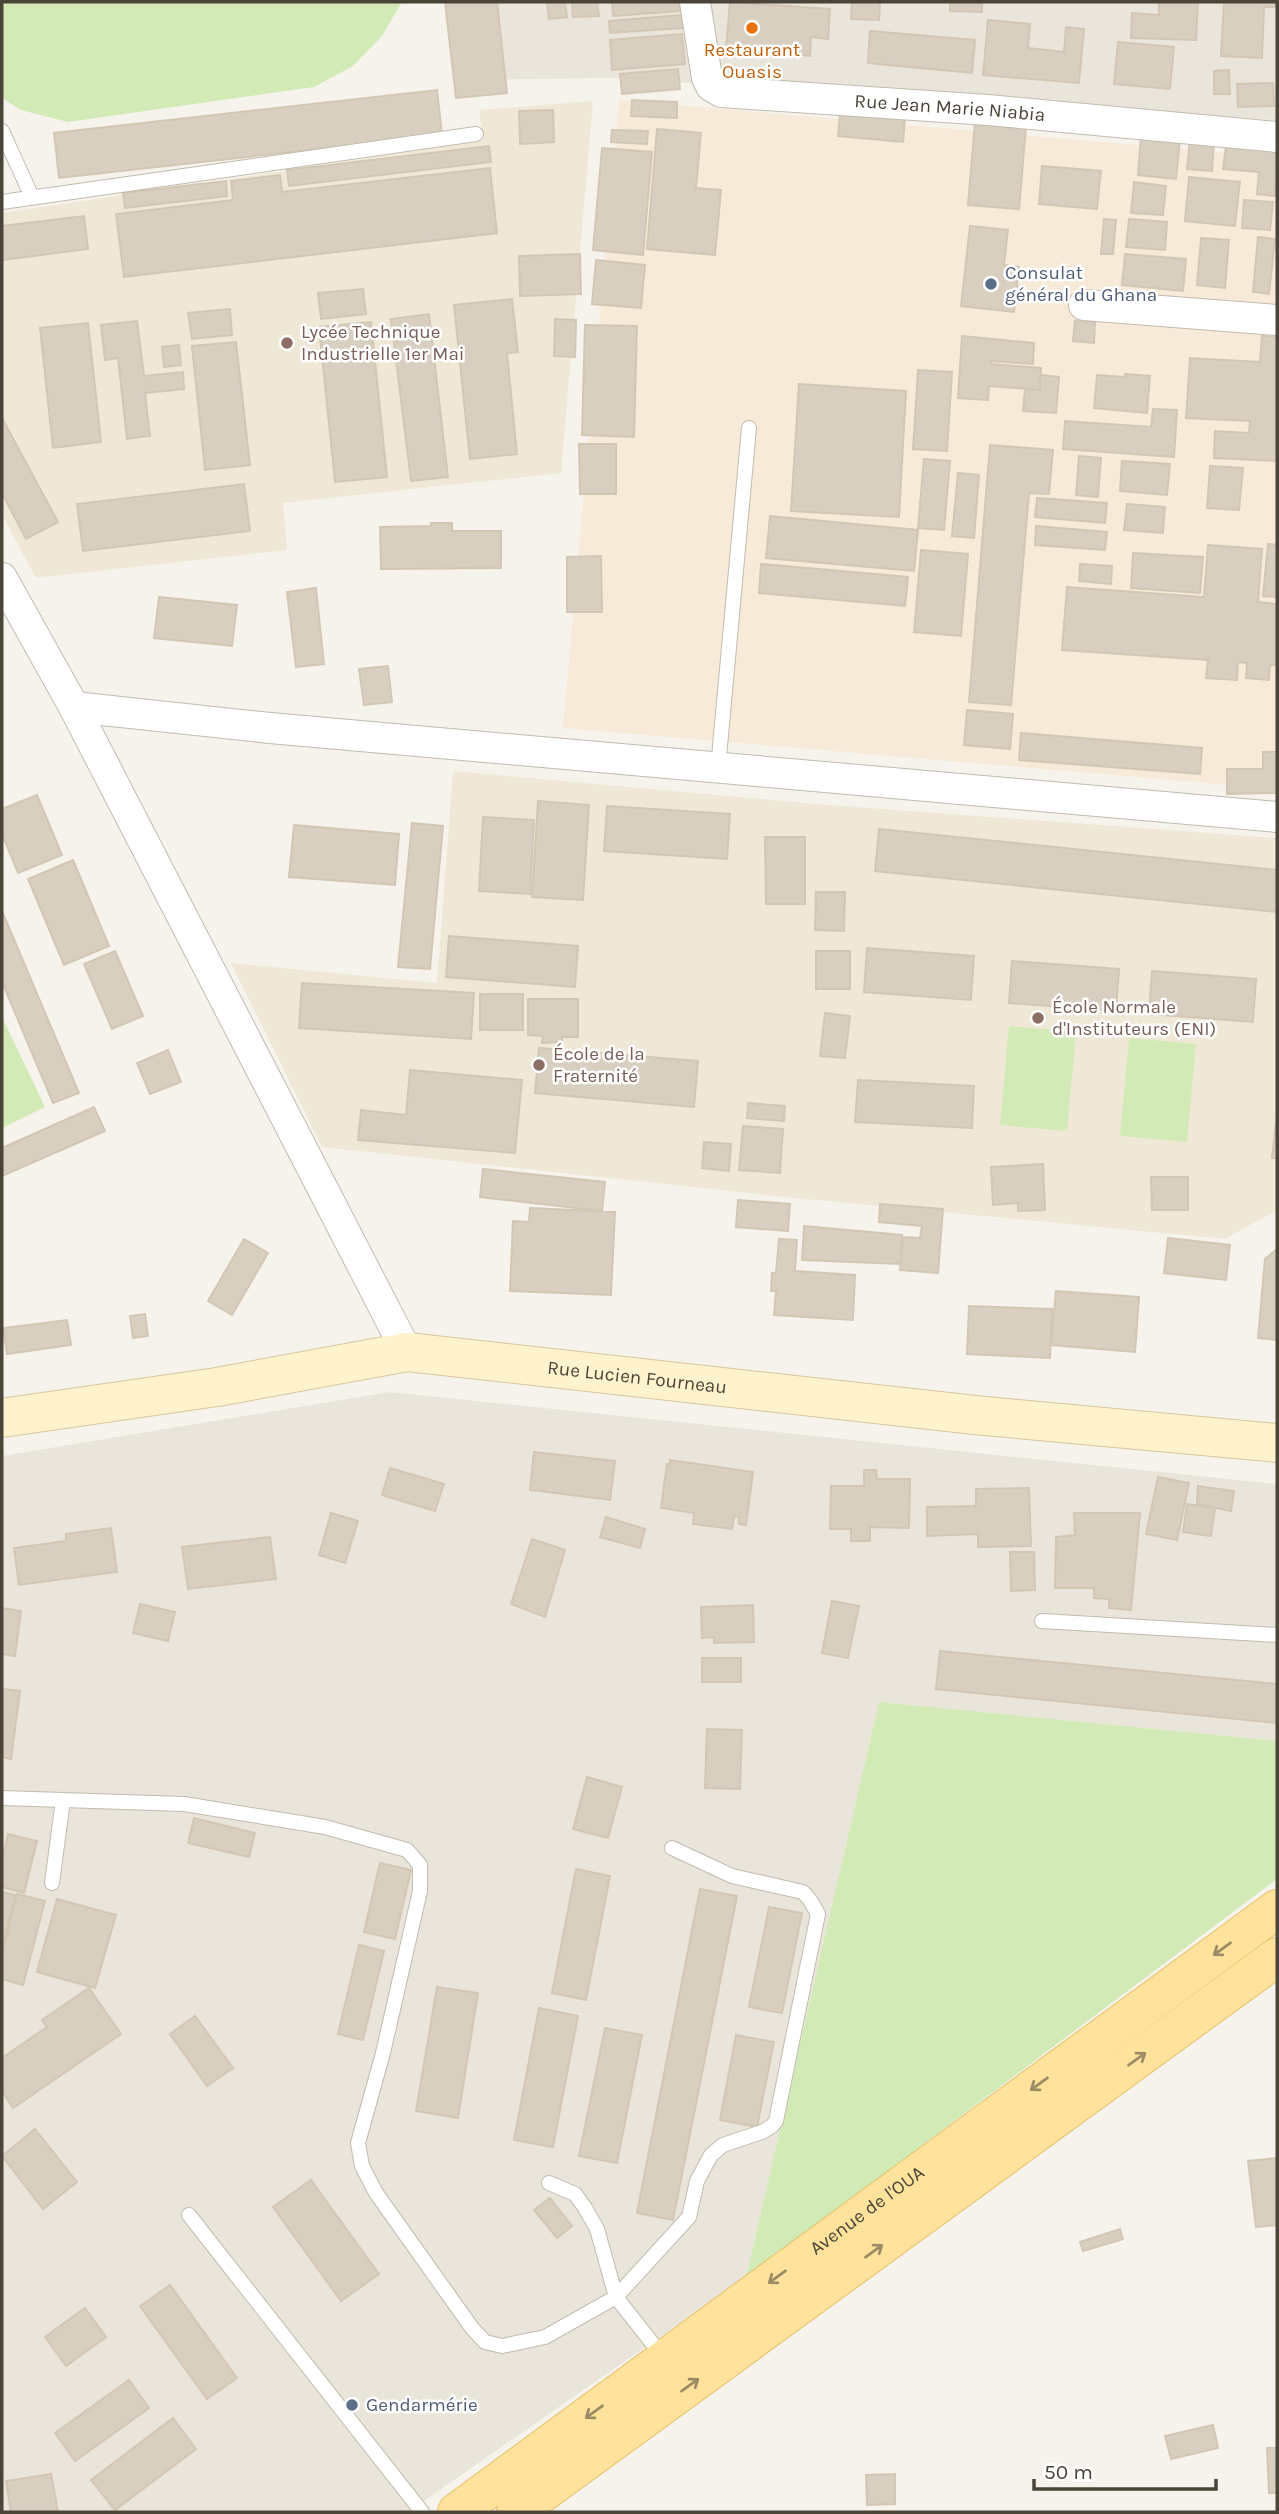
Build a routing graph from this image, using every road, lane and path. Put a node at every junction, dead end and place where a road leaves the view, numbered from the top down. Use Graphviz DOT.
graph roads {
  1 [pos="695,2"];
  2 [pos="2,131"];
  3 [pos="1277,132"];
  4 [pos="476,134"];
  5 [pos="32,197"];
  6 [pos="2,202"];
  7 [pos="1084,305"];
  8 [pos="1277,320"];
  9 [pos="749,428"];
  10 [pos="2,578"];
  11 [pos="74,706"];
  12 [pos="718,768"];
  13 [pos="1277,817"];
  14 [pos="407,1352"];
  15 [pos="2,1418"];
  16 [pos="1277,1443"];
  17 [pos="1042,1621"];
  18 [pos="1277,1635"];
  19 [pos="2,1798"];
  20 [pos="63,1800"];
  21 [pos="672,1848"];
  22 [pos="52,1882"];
  23 [pos="1277,1909"];
  24 [pos="1277,1956"];
  25 [pos="549,2183"];
  26 [pos="189,2215"];
  27 [pos="617,2297"];
  28 [pos="665,2359"];
  29 [pos="524,2509"];
  30 [pos="422,2512"];
  31 [pos="457,2512"];
  1 -- 3 [label="street, Rue Jean Marie Niabia"];
  2 -- 5 [label="lane"];
  4 -- 5 [label="lane"];
  5 -- 6 [label="lane"];
  7 -- 8 [label="street"];
  9 -- 12 [label="lane"];
  10 -- 11 [label="street"];
  11 -- 12 [label="street"];
  11 -- 14 [label="street"];
  12 -- 13 [label="street"];
  14 -- 15 [label="street, Rue Lucien Fourneau"];
  14 -- 16 [label="street, Rue Lucien Fourneau"];
  17 -- 18 [label="lane"];
  19 -- 20 [label="lane"];
  20 -- 22 [label="lane"];
  20 -- 27 [label="lane"];
  21 -- 27 [label="lane"];
  23 -- 28 [label="main road, Avenue de l'OUA, one-way"];
  29 -- 24 [label="main road, Avenue de l'OUA, one-way"];
  25 -- 27 [label="lane"];
  26 -- 30 [label="lane"];
  27 -- 28 [label="lane"];
  28 -- 31 [label="main road, Avenue de l'OUA, one-way"];
}
